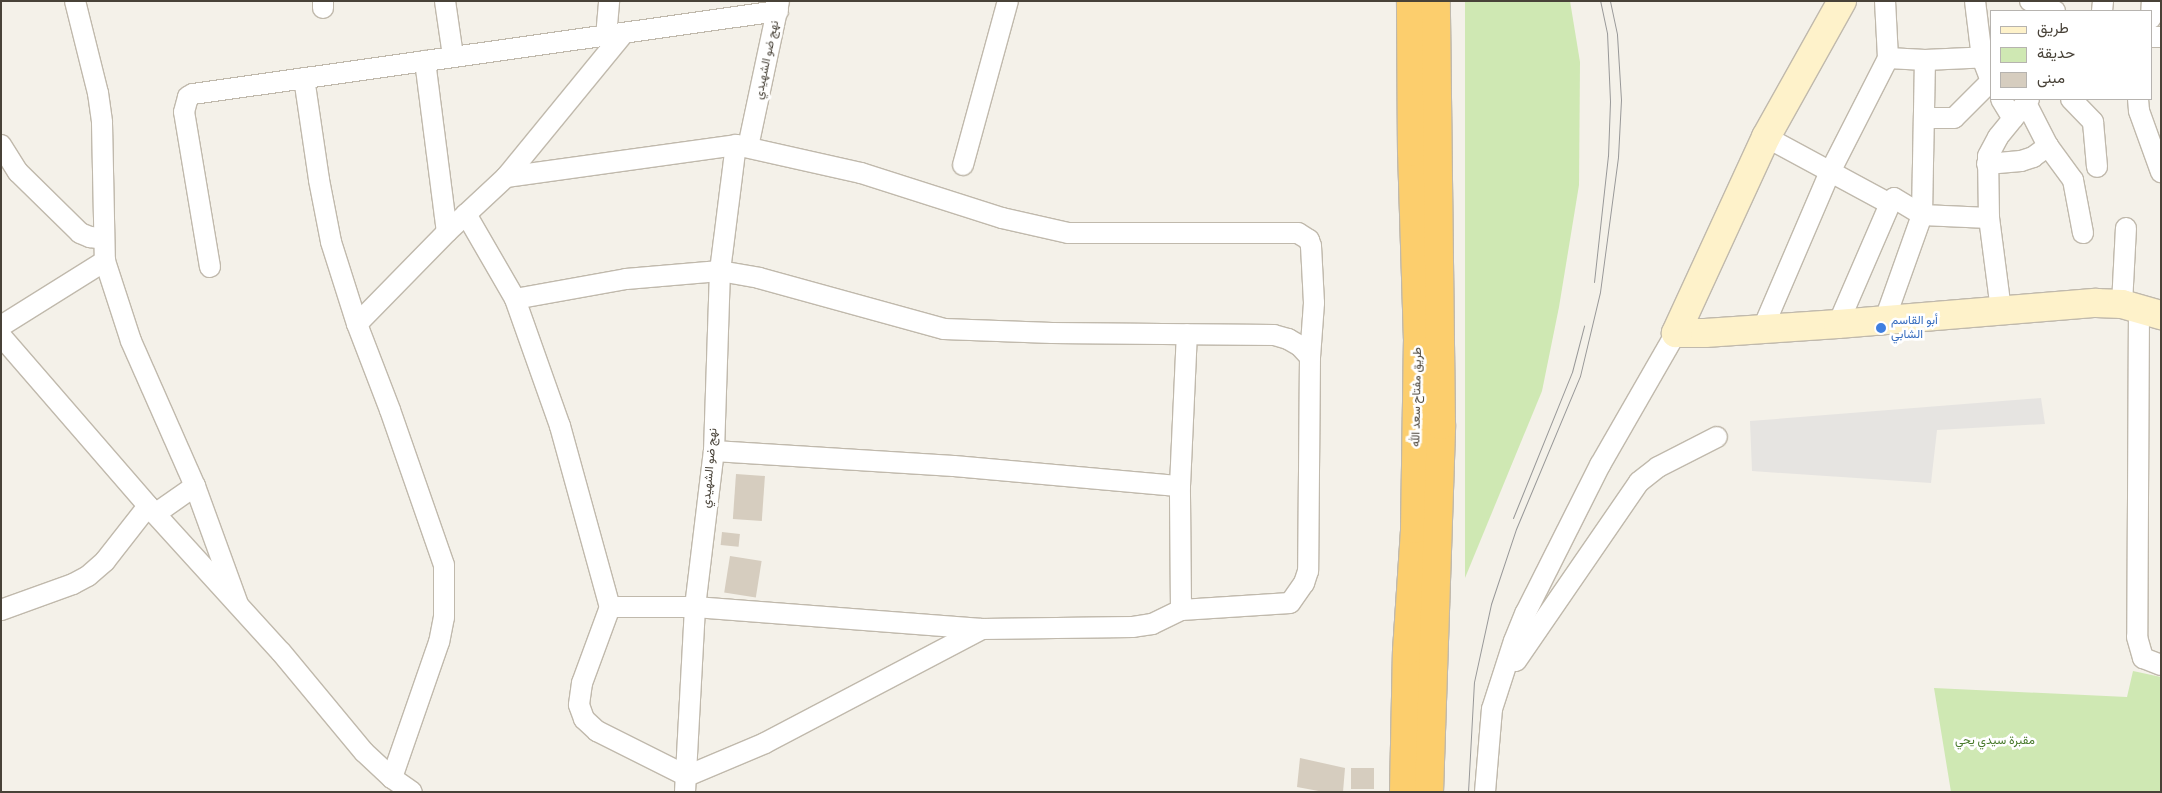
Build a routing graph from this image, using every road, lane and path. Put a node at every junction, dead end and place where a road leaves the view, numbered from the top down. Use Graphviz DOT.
graph roads {
  1 [pos="75,1"];
  2 [pos="445,1"];
  3 [pos="609,1"];
  4 [pos="1008,1"];
  5 [pos="1411,1"];
  6 [pos="1436,1"];
  7 [pos="1842,1"];
  8 [pos="1885,1"];
  9 [pos="1975,1"];
  10 [pos="2032,1"];
  11 [pos="778,6"];
  12 [pos="2053,10"];
  13 [pos="614,35"];
  14 [pos="453,56"];
  15 [pos="1986,57"];
  16 [pos="1888,58"];
  17 [pos="1925,60"];
  18 [pos="425,61"];
  19 [pos="1990,76"];
  20 [pos="304,78"];
  21 [pos="1990,82"];
  22 [pos="2002,100"];
  23 [pos="2072,100"];
  24 [pos="2138,100"];
  25 [pos="2027,101"];
  26 [pos="1924,118"];
  27 [pos="2013,119"];
  28 [pos="1766,138"];
  29 [pos="1,145"];
  30 [pos="742,146"];
  31 [pos="2048,146"];
  32 [pos="1987,164"];
  33 [pos="962,165"];
  34 [pos="2097,167"];
  35 [pos="1830,172"];
  36 [pos="2161,172"];
  37 [pos="506,177"];
  38 [pos="1890,204"];
  39 [pos="466,214"];
  40 [pos="1922,215"];
  41 [pos="1989,218"];
  42 [pos="2126,228"];
  43 [pos="447,232"];
  44 [pos="2083,233"];
  45 [pos="104,239"];
  46 [pos="105,260"];
  47 [pos="210,267"];
  48 [pos="720,271"];
  49 [pos="515,299"];
  50 [pos="2140,309"];
  51 [pos="2001,310"];
  52 [pos="1885,319"];
  53 [pos="357,324"];
  54 [pos="1838,324"];
  55 [pos="1,326"];
  56 [pos="1763,328"];
  57 [pos="1676,333"];
  58 [pos="1187,334"];
  59 [pos="1,336"];
  60 [pos="1310,357"];
  61 [pos="1717,437"];
  62 [pos="714,450"];
  63 [pos="195,486"];
  64 [pos="1180,486"];
  65 [pos="152,510"];
  66 [pos="5,603"];
  67 [pos="238,604"];
  68 [pos="610,607"];
  69 [pos="695,607"];
  70 [pos="1181,610"];
  71 [pos="982,629"];
  72 [pos="2161,665"];
  73 [pos="1499,685"];
  74 [pos="392,778"];
  75 [pos="686,784"];
  76 [pos="412,792"];
  77 [pos="1404,792"];
  78 [pos="1429,792"];
  79 [pos="1485,792"];
  1 -- 45 [label="street"];
  2 -- 14 [label="street"];
  3 -- 13 [label="street"];
  4 -- 33 [label="street"];
  5 -- 77 [label="highway, طريق مفتاح سعد الله"];
  6 -- 78 [label="highway, طريق مفتاح سعد الله"];
  7 -- 28 [label="street"];
  8 -- 16 [label="street"];
  9 -- 15 [label="street"];
  10 -- 12 [label="street"];
  11 -- 13 [label="street"];
  11 -- 30 [label="street, نهج ضو الشهيدي"];
  13 -- 14 [label="street"];
  13 -- 37 [label="street"];
  14 -- 18 [label="street"];
  15 -- 17 [label="street"];
  15 -- 19 [label="street"];
  16 -- 17 [label="street"];
  16 -- 35 [label="street"];
  17 -- 26 [label="street"];
  18 -- 20 [label="street"];
  18 -- 43 [label="street"];
  20 -- 47 [label="street"];
  20 -- 53 [label="street"];
  21 -- 26 [label="street"];
  22 -- 27 [label="street"];
  23 -- 34 [label="street"];
  24 -- 36 [label="street"];
  25 -- 27 [label="street"];
  25 -- 31 [label="street"];
  26 -- 40 [label="street"];
  27 -- 32 [label="street"];
  28 -- 35 [label="street"];
  28 -- 57 [label="street"];
  29 -- 45 [label="street"];
  30 -- 37 [label="street"];
  30 -- 48 [label="street, نهج ضو الشهيدي"];
  30 -- 60 [label="street"];
  31 -- 32 [label="street"];
  31 -- 44 [label="street"];
  32 -- 41 [label="street"];
  35 -- 38 [label="street"];
  35 -- 56 [label="street"];
  37 -- 39 [label="street"];
  38 -- 40 [label="street"];
  38 -- 54 [label="street"];
  39 -- 43 [label="street"];
  39 -- 49 [label="street"];
  40 -- 41 [label="street"];
  40 -- 52 [label="street"];
  41 -- 51 [label="street"];
  42 -- 50 [label="street"];
  43 -- 53 [label="street"];
  45 -- 46 [label="street"];
  46 -- 55 [label="street"];
  46 -- 63 [label="street"];
  48 -- 49 [label="street"];
  48 -- 58 [label="street"];
  48 -- 62 [label="street, نهج ضو الشهيدي"];
  49 -- 68 [label="street"];
  50 -- 51 [label="street"];
  50 -- 72 [label="street"];
  51 -- 52 [label="street"];
  52 -- 54 [label="street"];
  53 -- 74 [label="street"];
  54 -- 56 [label="street"];
  56 -- 57 [label="street"];
  57 -- 73 [label="street"];
  58 -- 60 [label="street"];
  58 -- 64 [label="street"];
  59 -- 65 [label="street"];
  60 -- 70 [label="street"];
  61 -- 73 [label="street"];
  62 -- 64 [label="street"];
  62 -- 69 [label="street, نهج ضو الشهيدي"];
  63 -- 65 [label="street"];
  63 -- 67 [label="street"];
  64 -- 70 [label="street"];
  65 -- 66 [label="street"];
  65 -- 67 [label="street"];
  67 -- 74 [label="street"];
  68 -- 69 [label="street"];
  68 -- 75 [label="street"];
  69 -- 71 [label="street"];
  69 -- 75 [label="street, نهج ضو الشهيدي"];
  70 -- 71 [label="street"];
  71 -- 75 [label="street"];
  73 -- 79 [label="street"];
  74 -- 76 [label="street"];
}
